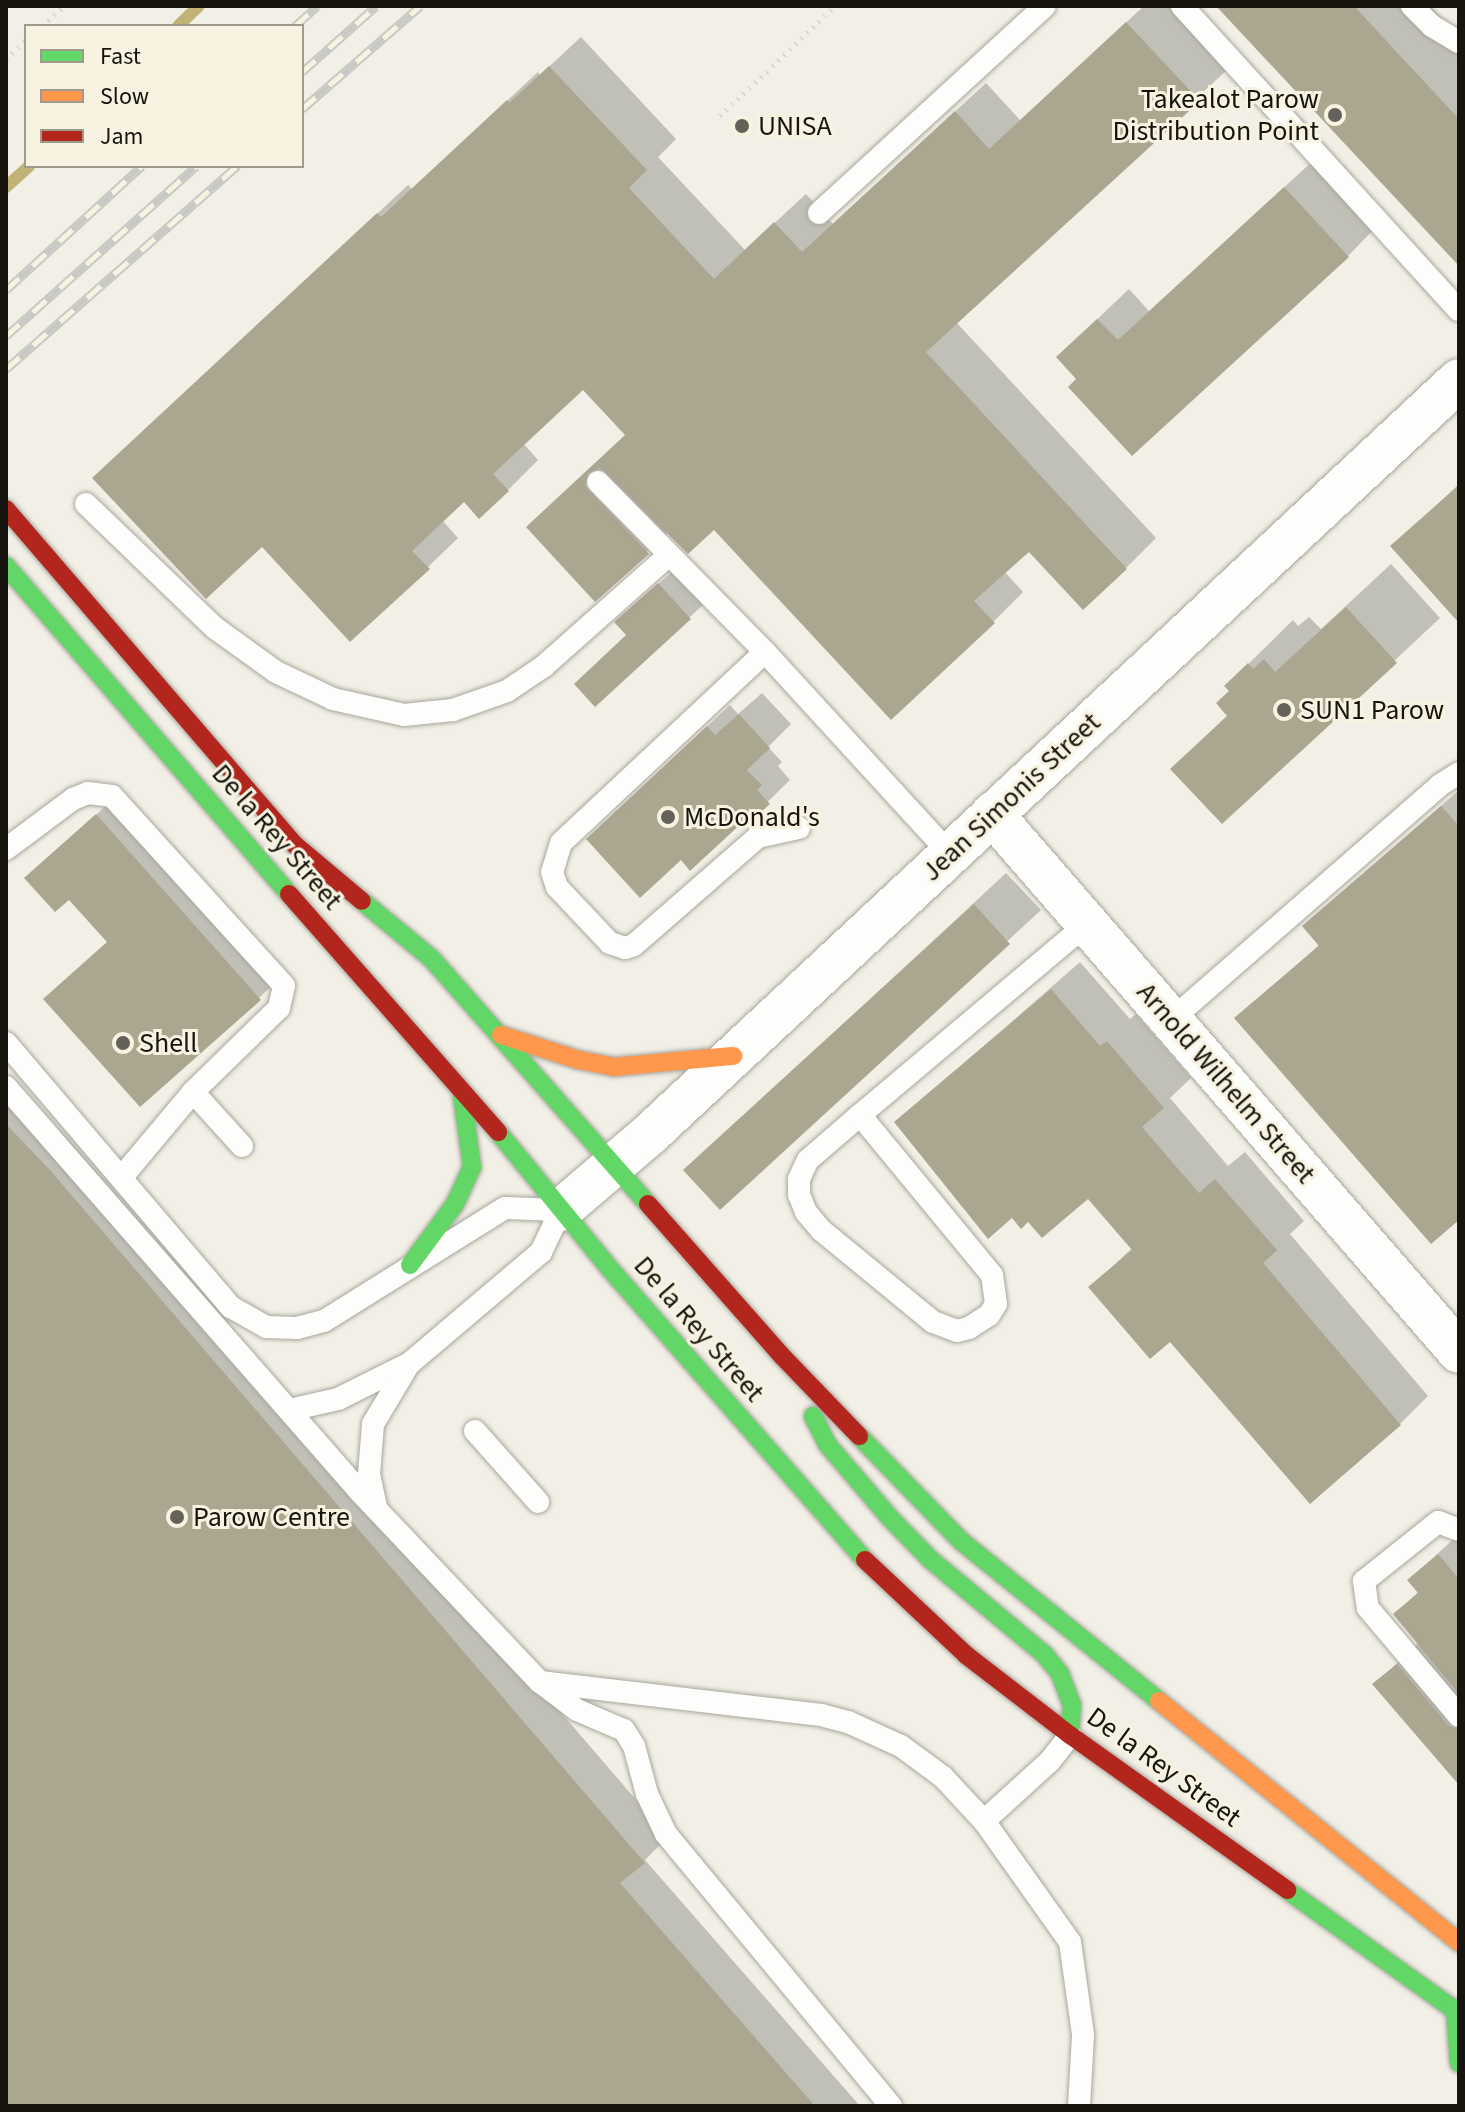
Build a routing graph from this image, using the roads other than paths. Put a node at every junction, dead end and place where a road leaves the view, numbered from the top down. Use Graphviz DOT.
graph roads {
  1 [pos="1045,6"];
  2 [pos="1182,6"];
  3 [pos="1412,6"];
  4 [pos="1459,42"];
  5 [pos="819,213"];
  6 [pos="1459,310"];
  7 [pos="1459,380"];
  8 [pos="598,482"];
  9 [pos="86,504"];
  10 [pos="6,509"];
  11 [pos="669,555"];
  12 [pos="6,566"];
  13 [pos="765,652"];
  14 [pos="1459,773"];
  15 [pos="992,814"];
  16 [pos="799,828"];
  17 [pos="6,849"];
  18 [pos="950,854"];
  19 [pos="1087,924"];
  20 [pos="1171,1020"];
  21 [pos="501,1035"];
  22 [pos="6,1043"];
  23 [pos="733,1056"];
  24 [pos="6,1087"];
  25 [pos="193,1092"];
  26 [pos="462,1095"];
  27 [pos="860,1115"];
  28 [pos="242,1146"];
  29 [pos="612,1166"];
  30 [pos="122,1177"];
  31 [pos="561,1210"];
  32 [pos="410,1265"];
  33 [pos="1459,1352"];
  34 [pos="783,1357"];
  35 [pos="410,1363"];
  36 [pos="289,1410"];
  37 [pos="475,1431"];
  38 [pos="538,1502"];
  39 [pos="376,1507"];
  40 [pos="1459,1530"];
  41 [pos="540,1682"];
  42 [pos="1459,1716"];
  43 [pos="1070,1735"];
  44 [pos="984,1821"];
  45 [pos="1459,1942"];
  46 [pos="1457,2011"];
  47 [pos="1459,2063"];
  48 [pos="891,2106"];
  49 [pos="1079,2106"];
  1 -- 5 [label="lane"];
  2 -- 6 [label="lane"];
  3 -- 4 [label="lane"];
  7 -- 15 [label="street, Jean Simonis Street"];
  8 -- 11 [label="lane"];
  9 -- 11 [label="lane"];
  10 -- 21 [label="main road, De la Rey Street"];
  11 -- 13 [label="lane"];
  12 -- 26 [label="main road, De la Rey Street"];
  13 -- 16 [label="lane"];
  13 -- 18 [label="lane"];
  14 -- 20 [label="lane"];
  15 -- 18 [label="street, Jean Simonis Street"];
  15 -- 19 [label="street, Arnold Wilhelm Street"];
  17 -- 25 [label="lane"];
  18 -- 23 [label="street, Jean Simonis Street"];
  19 -- 20 [label="street, Arnold Wilhelm Street"];
  19 -- 27 [label="lane"];
  20 -- 33 [label="street, Arnold Wilhelm Street"];
  21 -- 23 [label="main road"];
  21 -- 29 [label="main road, De la Rey Street"];
  22 -- 30 [label="lane"];
  23 -- 29 [label="street, Jean Simonis Street"];
  24 -- 36 [label="lane"];
  25 -- 28 [label="lane"];
  25 -- 30 [label="lane"];
  26 -- 31 [label="main road, De la Rey Street"];
  26 -- 32 [label="main road"];
  27 -- 27 [label="lane"];
  29 -- 31 [label="street, Jean Simonis Street"];
  29 -- 34 [label="main road, De la Rey Street"];
  30 -- 32 [label="lane"];
  31 -- 32 [label="lane"];
  31 -- 35 [label="lane"];
  31 -- 43 [label="main road, De la Rey Street"];
  34 -- 43 [label="main road"];
  34 -- 45 [label="main road, De la Rey Street"];
  35 -- 36 [label="lane"];
  35 -- 39 [label="lane"];
  36 -- 39 [label="lane"];
  37 -- 38 [label="lane"];
  39 -- 41 [label="lane"];
  40 -- 42 [label="lane"];
  41 -- 44 [label="lane"];
  41 -- 48 [label="lane"];
  43 -- 44 [label="lane"];
  43 -- 46 [label="main road, De la Rey Street"];
  44 -- 49 [label="lane"];
  46 -- 47 [label="main road"];
}
